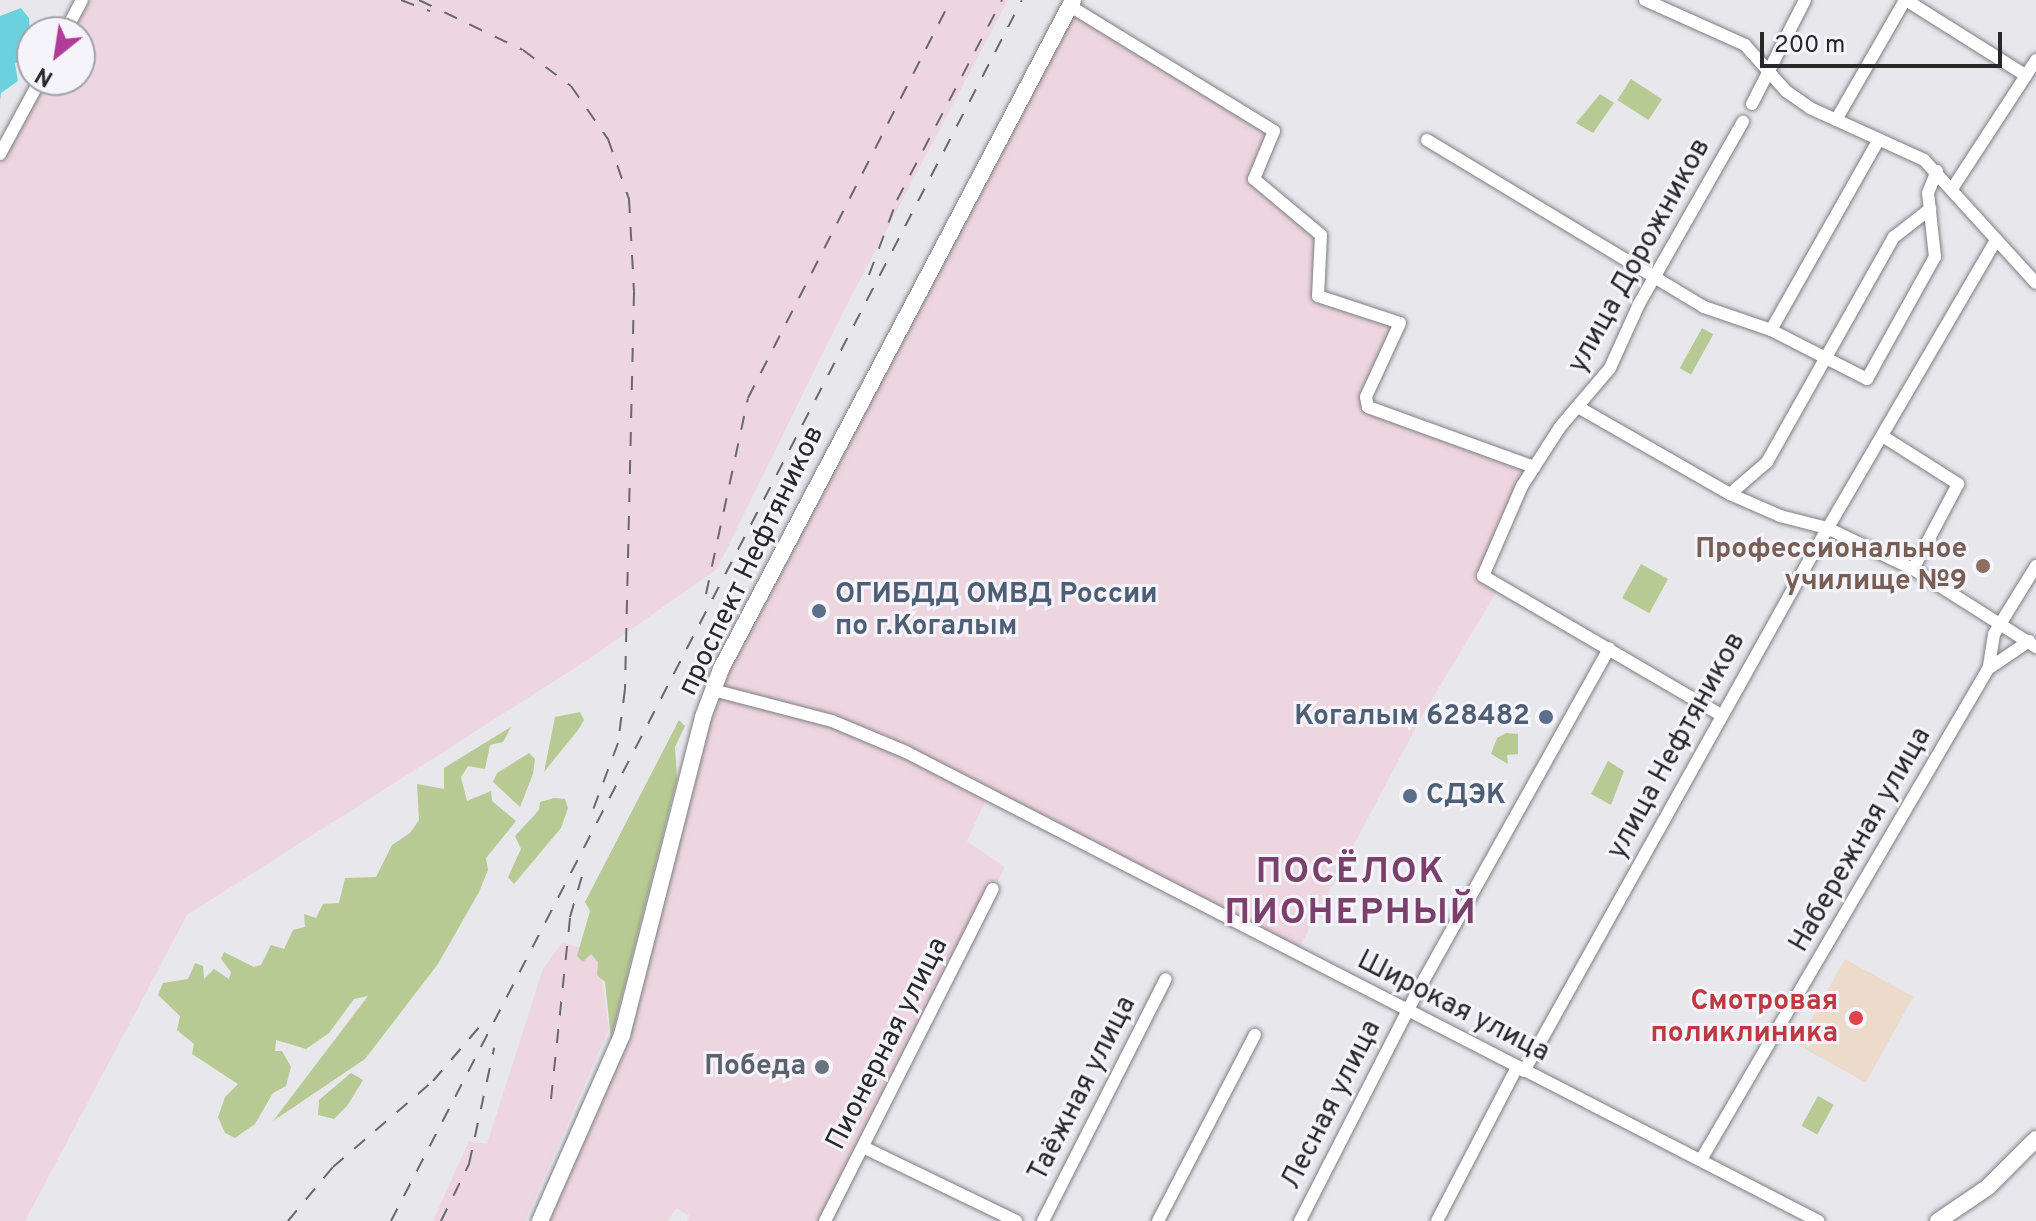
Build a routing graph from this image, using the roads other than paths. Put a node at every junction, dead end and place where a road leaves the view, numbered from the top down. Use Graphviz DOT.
graph roads {
  1 [pos="1645,0"];
  2 [pos="1805,0"];
  3 [pos="1906,0"];
  4 [pos="1071,3"];
  5 [pos="2036,60"];
  6 [pos="1770,70"];
  7 [pos="2025,75"];
  8 [pos="31,96"];
  9 [pos="1752,104"];
  10 [pos="1836,120"];
  11 [pos="1743,122"];
  12 [pos="1879,139"];
  13 [pos="1427,140"];
  14 [pos="0,154"];
  15 [pos="1937,171"];
  16 [pos="1952,189"];
  17 [pos="1930,209"];
  18 [pos="1996,240"];
  19 [pos="1653,278"];
  20 [pos="2036,283"];
  21 [pos="1771,330"];
  22 [pos="1826,357"];
  23 [pos="1578,407"];
  24 [pos="1884,437"];
  25 [pos="1534,467"];
  26 [pos="1730,494"];
  27 [pos="1827,528"];
  28 [pos="2036,566"];
  29 [pos="1913,569"];
  30 [pos="2004,623"];
  31 [pos="2033,644"];
  32 [pos="1609,648"];
  33 [pos="1988,669"];
  34 [pos="713,690"];
  35 [pos="1721,715"];
  36 [pos="993,889"];
  37 [pos="1166,979"];
  38 [pos="1407,1011"];
  39 [pos="1255,1035"];
  40 [pos="1521,1069"];
  41 [pos="2036,1139"];
  42 [pos="863,1147"];
  43 [pos="1702,1158"];
  44 [pos="1941,1219"];
  45 [pos="540,1221"];
  46 [pos="825,1221"];
  47 [pos="1016,1221"];
  48 [pos="1043,1221"];
  49 [pos="1158,1221"];
  50 [pos="1300,1221"];
  51 [pos="1437,1221"];
  52 [pos="1818,1221"];
  1 -- 6 [label="street"];
  2 -- 6 [label="street"];
  3 -- 7 [label="street"];
  3 -- 10 [label="street"];
  4 -- 25 [label="street"];
  4 -- 34 [label="main road, проспект Нефтяников"];
  5 -- 7 [label="street"];
  6 -- 9 [label="street"];
  6 -- 10 [label="street"];
  7 -- 16 [label="street"];
  8 -- 14 [label="street"];
  10 -- 12 [label="street"];
  11 -- 19 [label="street, улица Дорожников"];
  12 -- 15 [label="street"];
  12 -- 21 [label="street"];
  13 -- 19 [label="street"];
  15 -- 16 [label="street"];
  15 -- 17 [label="street"];
  16 -- 18 [label="street"];
  17 -- 22 [label="street"];
  17 -- 22 [label="street"];
  18 -- 20 [label="street"];
  18 -- 24 [label="street, улица Нефтяников"];
  19 -- 21 [label="street"];
  19 -- 23 [label="street, улица Дорожников"];
  21 -- 22 [label="street"];
  22 -- 26 [label="street"];
  23 -- 25 [label="street, улица Дорожников"];
  23 -- 26 [label="street"];
  24 -- 27 [label="street, улица Нефтяников"];
  24 -- 29 [label="street"];
  25 -- 32 [label="street, улица Дорожников"];
  26 -- 27 [label="street"];
  27 -- 29 [label="street"];
  27 -- 35 [label="street, улица Нефтяников"];
  28 -- 30 [label="street, Набережная улица"];
  29 -- 30 [label="street"];
  30 -- 31 [label="street"];
  30 -- 33 [label="street, Набережная улица"];
  31 -- 33 [label="street, Набережная улица"];
  32 -- 35 [label="street"];
  32 -- 38 [label="street, Лесная улица"];
  33 -- 43 [label="street, Набережная улица"];
  34 -- 38 [label="street, Широкая улица"];
  34 -- 45 [label="main road, проспект Нефтяников"];
  35 -- 40 [label="street, улица Нефтяников"];
  36 -- 42 [label="street, Пионерная улица"];
  37 -- 48 [label="street, Таёжная улица"];
  38 -- 40 [label="street, Широкая улица"];
  38 -- 50 [label="street, Лесная улица"];
  39 -- 49 [label="street"];
  40 -- 43 [label="street, Широкая улица"];
  40 -- 51 [label="street, улица Нефтяников"];
  41 -- 44 [label="main road"];
  42 -- 46 [label="street, Пионерная улица"];
  42 -- 47 [label="street"];
  43 -- 52 [label="street, Широкая улица"];
}
